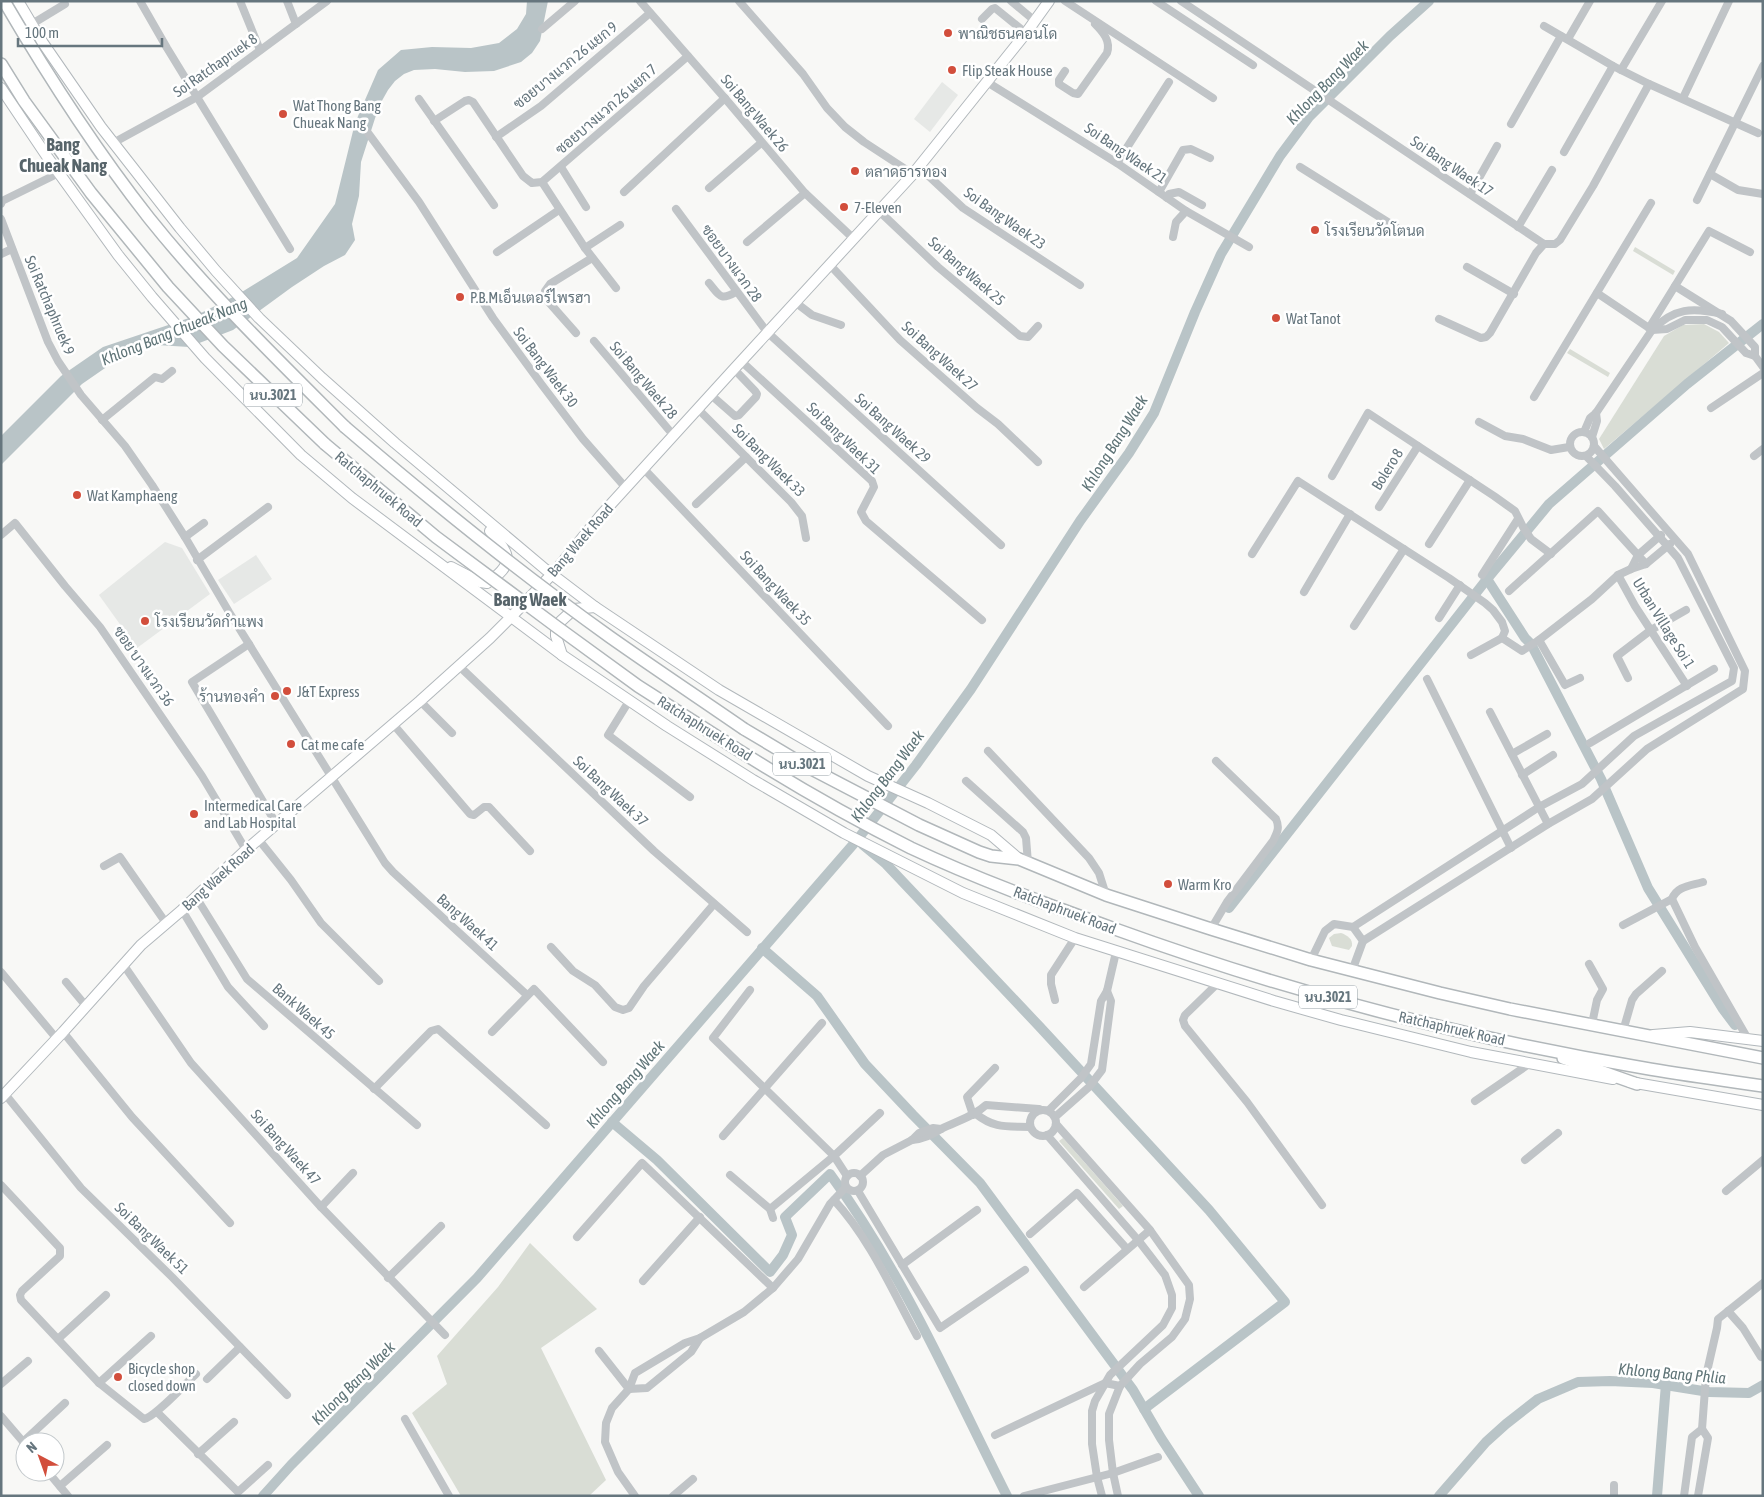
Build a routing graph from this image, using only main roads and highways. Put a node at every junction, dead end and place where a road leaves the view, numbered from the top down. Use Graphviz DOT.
graph roads {
  1 [pos="4,1"];
  2 [pos="18,1"];
  3 [pos="1049,1"];
  4 [pos="1,64"];
  5 [pos="1,88"];
  6 [pos="470,508"];
  7 [pos="429,556"];
  8 [pos="551,574"];
  9 [pos="595,607"];
  10 [pos="511,617"];
  11 [pos="562,655"];
  12 [pos="1024,861"];
  13 [pos="1650,1036"];
  14 [pos="1763,1041"];
  15 [pos="1520,1044"];
  16 [pos="1763,1058"];
  17 [pos="1637,1084"];
  18 [pos="1763,1086"];
  19 [pos="3,1096"];
  20 [pos="1763,1105"];
  1 -- 12 [label="main road, Ratchaphruek Road / นบ.3021, bridge"];
  2 -- 6 [label="main road, Ratchaphruek Road / นบ.3021"];
  3 -- 8 [label="main road, Bang Waek Road"];
  4 -- 15 [label="main road, Ratchaphruek Road / นบ.3021, bridge"];
  5 -- 7 [label="main road, Ratchaphruek Road / นบ.3021"];
  6 -- 7 [label="main road"];
  6 -- 8 [label="main road, Ratchaphruek Road / นบ.3021"];
  7 -- 10 [label="main road, Ratchaphruek Road / นบ.3021"];
  8 -- 9 [label="main road, Ratchaphruek Road / นบ.3021"];
  8 -- 10 [label="main road, Bang Waek Road"];
  9 -- 11 [label="main road"];
  9 -- 12 [label="main road, Ratchaphruek Road / นบ.3021"];
  10 -- 11 [label="main road, Ratchaphruek Road / นบ.3021"];
  10 -- 19 [label="main road, Bang Waek Road"];
  11 -- 17 [label="main road, Ratchaphruek Road / นบ.3021"];
  12 -- 13 [label="main road, Ratchaphruek Road / นบ.3021"];
  13 -- 14 [label="main road, Ratchaphruek Road / นบ.3021"];
  13 -- 16 [label="main road, Ratchaphruek Road / นบ.3021"];
  15 -- 17 [label="main road"];
  15 -- 18 [label="main road, Ratchaphruek Road / นบ.3021"];
  17 -- 20 [label="main road, Ratchaphruek Road / นบ.3021"];
}
